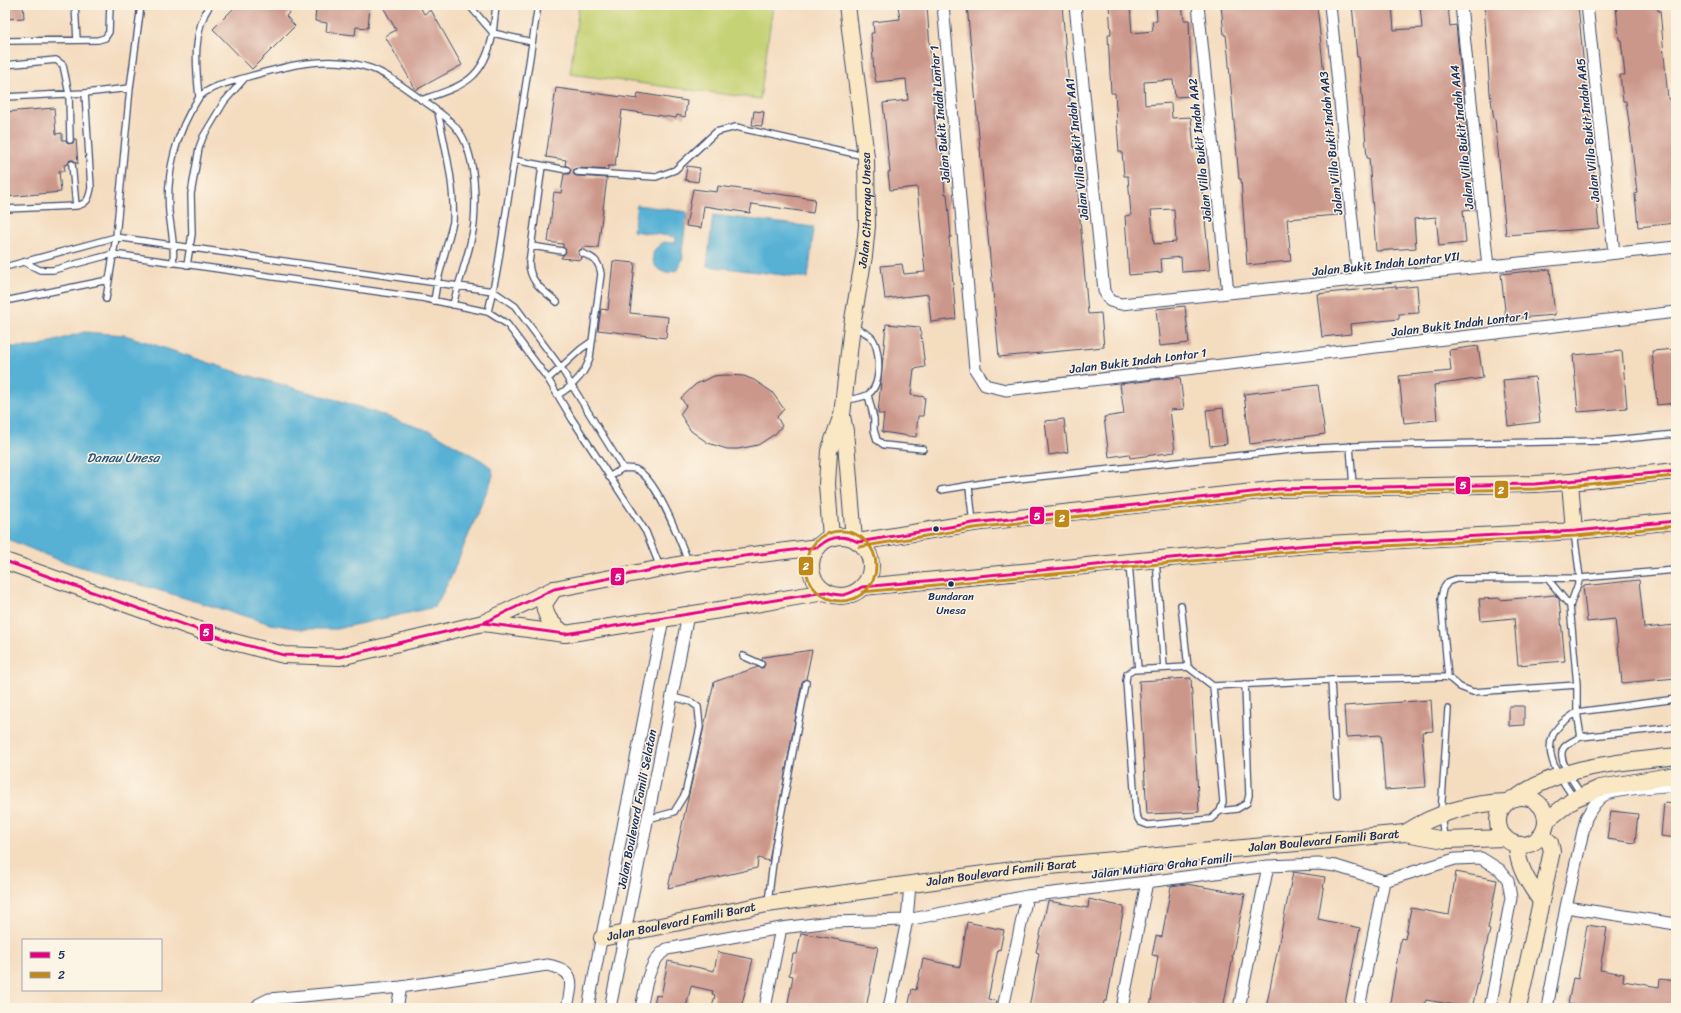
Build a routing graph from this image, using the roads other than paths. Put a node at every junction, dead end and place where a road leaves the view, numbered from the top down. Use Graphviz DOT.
graph roads {
  1 [pos="75,5"];
  2 [pos="110,5"];
  3 [pos="141,5"];
  4 [pos="210,5"];
  5 [pos="469,5"];
  6 [pos="496,5"];
  7 [pos="538,5"];
  8 [pos="847,5"];
  9 [pos="943,5"];
  10 [pos="1075,5"];
  11 [pos="1198,5"];
  12 [pos="1330,5"];
  13 [pos="1461,5"];
  14 [pos="1587,5"];
  15 [pos="493,33"];
  16 [pos="77,40"];
  17 [pos="5,41"];
  18 [pos="532,42"];
  19 [pos="5,66"];
  20 [pos="244,78"];
  21 [pos="130,88"];
  22 [pos="85,93"];
  23 [pos="69,94"];
  24 [pos="5,97"];
  25 [pos="199,97"];
  26 [pos="421,100"];
  27 [pos="438,111"];
  28 [pos="70,140"];
  29 [pos="866,157"];
  30 [pos="514,160"];
  31 [pos="72,164"];
  32 [pos="542,166"];
  33 [pos="567,170"];
  34 [pos="577,172"];
  35 [pos="76,206"];
  36 [pos="5,209"];
  37 [pos="116,237"];
  38 [pos="175,245"];
  39 [pos="532,246"];
  40 [pos="190,247"];
  41 [pos="1676,247"];
  42 [pos="562,251"];
  43 [pos="582,253"];
  44 [pos="1614,253"];
  45 [pos="113,254"];
  46 [pos="24,262"];
  47 [pos="173,263"];
  48 [pos="187,265"];
  49 [pos="5,267"];
  50 [pos="1488,267"];
  51 [pos="1358,279"];
  52 [pos="108,280"];
  53 [pos="437,283"];
  54 [pos="457,286"];
  55 [pos="493,291"];
  56 [pos="1104,291"];
  57 [pos="1228,293"];
  58 [pos="106,299"];
  59 [pos="5,301"];
  60 [pos="434,301"];
  61 [pos="557,302"];
  62 [pos="453,305"];
  63 [pos="488,312"];
  64 [pos="1676,312"];
  65 [pos="852,325"];
  66 [pos="591,342"];
  67 [pos="561,368"];
  68 [pos="548,379"];
  69 [pos="572,387"];
  70 [pos="868,394"];
  71 [pos="558,395"];
  72 [pos="842,408"];
  73 [pos="1676,434"];
  74 [pos="1350,446"];
  75 [pos="923,449"];
  76 [pos="623,468"];
  77 [pos="1676,471"];
  78 [pos="610,477"];
  79 [pos="1570,482"];
  80 [pos="969,487"];
  81 [pos="1353,487"];
  82 [pos="941,490"];
  83 [pos="1676,520"];
  84 [pos="973,523"];
  85 [pos="1574,531"];
  86 [pos="856,540"];
  87 [pos="817,544"];
  88 [pos="1156,560"];
  89 [pos="5,561"];
  90 [pos="1128,562"];
  91 [pos="688,563"];
  92 [pos="661,569"];
  93 [pos="1676,570"];
  94 [pos="1547,578"];
  95 [pos="1580,578"];
  96 [pos="862,587"];
  97 [pos="554,589"];
  98 [pos="825,592"];
  99 [pos="808,594"];
  100 [pos="1181,606"];
  101 [pos="1570,606"];
  102 [pos="688,615"];
  103 [pos="663,619"];
  104 [pos="483,623"];
  105 [pos="565,634"];
  106 [pos="744,656"];
  107 [pos="761,664"];
  108 [pos="1188,667"];
  109 [pos="1164,668"];
  110 [pos="1138,670"];
  111 [pos="1448,677"];
  112 [pos="1331,680"];
  113 [pos="806,684"];
  114 [pos="1245,684"];
  115 [pos="1213,686"];
  116 [pos="1577,686"];
  117 [pos="673,697"];
  118 [pos="1676,699"];
  119 [pos="1448,709"];
  120 [pos="1577,712"];
  121 [pos="1676,727"];
  122 [pos="1581,737"];
  123 [pos="1676,756"];
  124 [pos="1563,774"];
  125 [pos="1676,775"];
  126 [pos="1676,785"];
  127 [pos="1337,794"];
  128 [pos="1578,797"];
  129 [pos="1513,799"];
  130 [pos="1220,811"];
  131 [pos="1441,814"];
  132 [pos="648,819"];
  133 [pos="1544,827"];
  134 [pos="1405,833"];
  135 [pos="1445,840"];
  136 [pos="1511,841"];
  137 [pos="1268,866"];
  138 [pos="1384,881"];
  139 [pos="1147,882"];
  140 [pos="910,884"];
  141 [pos="1027,896"];
  142 [pos="1541,901"];
  143 [pos="767,904"];
  144 [pos="1566,907"];
  145 [pos="907,920"];
  146 [pos="1676,924"];
  147 [pos="781,928"];
  148 [pos="625,934"];
  149 [pos="602,938"];
  150 [pos="401,987"];
  151 [pos="256,1008"];
  152 [pos="397,1008"];
  153 [pos="567,1008"];
  154 [pos="588,1008"];
  155 [pos="610,1008"];
  156 [pos="641,1008"];
  157 [pos="765,1008"];
  158 [pos="889,1008"];
  159 [pos="1003,1008"];
  160 [pos="1122,1008"];
  161 [pos="1239,1008"];
  162 [pos="1359,1008"];
  163 [pos="1490,1008"];
  164 [pos="1518,1008"];
  165 [pos="1547,1008"];
  1 -- 16 [label="lane"];
  2 -- 16 [label="lane"];
  3 -- 21 [label="lane"];
  4 -- 25 [label="lane"];
  5 -- 15 [label="lane"];
  6 -- 15 [label="lane"];
  7 -- 18 [label="lane"];
  8 -- 29 [label="main road, Jalan Citraraya Unesa"];
  9 -- 64 [label="street, Jalan Bukit Indah Lontar 1"];
  10 -- 56 [label="street, Jalan Villa Bukit Indah AA1"];
  11 -- 57 [label="street, Jalan Villa Bukit Indah AA2"];
  12 -- 51 [label="street, Jalan Villa Bukit Indah AA3"];
  13 -- 50 [label="street, Jalan Villa Bukit Indah AA4"];
  14 -- 44 [label="street, Jalan Villa Bukit Indah AA5"];
  15 -- 18 [label="lane"];
  15 -- 26 [label="lane"];
  16 -- 17 [label="lane"];
  18 -- 30 [label="lane"];
  19 -- 23 [label="lane"];
  20 -- 25 [label="lane"];
  20 -- 26 [label="lane"];
  20 -- 40 [label="lane"];
  21 -- 22 [label="lane"];
  21 -- 37 [label="lane"];
  22 -- 23 [label="lane"];
  22 -- 35 [label="lane"];
  23 -- 24 [label="lane"];
  23 -- 28 [label="lane"];
  25 -- 38 [label="lane"];
  26 -- 27 [label="lane"];
  27 -- 53 [label="lane"];
  27 -- 54 [label="lane"];
  29 -- 34 [label="lane"];
  29 -- 65 [label="main road, Jalan Citraraya Unesa"];
  30 -- 32 [label="lane"];
  30 -- 55 [label="lane"];
  31 -- 35 [label="lane"];
  32 -- 33 [label="lane"];
  32 -- 39 [label="lane"];
  35 -- 36 [label="lane"];
  37 -- 38 [label="lane"];
  37 -- 45 [label="lane"];
  37 -- 46 [label="lane"];
  38 -- 40 [label="lane"];
  38 -- 47 [label="lane"];
  39 -- 42 [label="lane"];
  39 -- 61 [label="lane"];
  40 -- 48 [label="lane"];
  40 -- 53 [label="lane"];
  41 -- 44 [label="street, Jalan Bukit Indah Lontar VII"];
  43 -- 66 [label="lane"];
  44 -- 50 [label="street, Jalan Bukit Indah Lontar VII"];
  45 -- 46 [label="lane"];
  45 -- 47 [label="lane"];
  45 -- 52 [label="lane"];
  46 -- 49 [label="lane"];
  47 -- 48 [label="lane"];
  48 -- 60 [label="lane"];
  50 -- 51 [label="street, Jalan Bukit Indah Lontar VII"];
  51 -- 57 [label="street, Jalan Bukit Indah Lontar VII"];
  52 -- 58 [label="lane"];
  52 -- 59 [label="lane"];
  53 -- 54 [label="lane"];
  53 -- 60 [label="lane"];
  54 -- 55 [label="lane"];
  54 -- 62 [label="lane"];
  55 -- 63 [label="lane"];
  55 -- 67 [label="lane"];
  56 -- 57 [label="street, Jalan Bukit Indah Lontar VII"];
  60 -- 62 [label="lane"];
  62 -- 63 [label="lane"];
  63 -- 68 [label="lane"];
  65 -- 70 [label="lane"];
  65 -- 72 [label="main road, Jalan Citraraya Unesa"];
  66 -- 67 [label="lane"];
  66 -- 69 [label="lane"];
  67 -- 68 [label="lane"];
  67 -- 69 [label="lane"];
  68 -- 71 [label="lane"];
  69 -- 71 [label="lane"];
  69 -- 76 [label="lane"];
  70 -- 72 [label="lane"];
  70 -- 75 [label="lane"];
  71 -- 78 [label="lane"];
  72 -- 86 [label="main road, Jalan Citraraya Unesa"];
  72 -- 87 [label="main road, Jalan Citraraya Unesa"];
  73 -- 74 [label="lane"];
  74 -- 80 [label="lane"];
  74 -- 81 [label="lane"];
  76 -- 78 [label="lane"];
  76 -- 91 [label="lane"];
  77 -- 79 [label="main road"];
  78 -- 92 [label="lane"];
  79 -- 81 [label="main road"];
  79 -- 85 [label="main road"];
  80 -- 82 [label="lane"];
  80 -- 84 [label="lane"];
  81 -- 84 [label="main road"];
  83 -- 85 [label="main road"];
  84 -- 86 [label="main road"];
  85 -- 88 [label="main road"];
  85 -- 95 [label="lane"];
  86 -- 87 [label="main road"];
  86 -- 96 [label="main road"];
  87 -- 91 [label="main road"];
  87 -- 98 [label="main road"];
  87 -- 99 [label="main road, Jalan Citraraya Unesa"];
  88 -- 90 [label="main road"];
  88 -- 109 [label="lane"];
  89 -- 104 [label="main road"];
  90 -- 96 [label="main road"];
  90 -- 110 [label="lane"];
  91 -- 92 [label="main road"];
  92 -- 97 [label="main road"];
  93 -- 95 [label="lane"];
  94 -- 95 [label="lane"];
  94 -- 101 [label="lane"];
  94 -- 111 [label="lane"];
  95 -- 101 [label="lane"];
  96 -- 98 [label="main road"];
  97 -- 104 [label="main road"];
  97 -- 105 [label="main road"];
  98 -- 99 [label="main road"];
  99 -- 102 [label="main road"];
  100 -- 108 [label="lane"];
  101 -- 116 [label="lane"];
  102 -- 103 [label="main road"];
  102 -- 117 [label="street, Jalan Boulevard Famili Selatan"];
  103 -- 105 [label="main road"];
  103 -- 149 [label="street, Jalan Boulevard Famili Selatan"];
  104 -- 105 [label="main road"];
  106 -- 107 [label="lane"];
  108 -- 109 [label="lane"];
  108 -- 115 [label="lane"];
  109 -- 110 [label="lane"];
  110 -- 130 [label="lane"];
  111 -- 112 [label="lane"];
  111 -- 116 [label="lane"];
  112 -- 114 [label="lane"];
  112 -- 127 [label="lane"];
  113 -- 143 [label="lane"];
  114 -- 115 [label="lane"];
  114 -- 130 [label="lane"];
  115 -- 130 [label="lane"];
  116 -- 120 [label="lane"];
  117 -- 132 [label="street, Jalan Boulevard Famili Selatan"];
  117 -- 132 [label="lane"];
  118 -- 120 [label="lane"];
  119 -- 131 [label="lane"];
  120 -- 122 [label="lane"];
  120 -- 124 [label="lane"];
  121 -- 122 [label="lane"];
  122 -- 124 [label="lane"];
  123 -- 124 [label="main road, Jalan Boulevard Famili Barat"];
  124 -- 128 [label="lane"];
  124 -- 128 [label="lane"];
  124 -- 129 [label="main road, Jalan Boulevard Famili Barat"];
  125 -- 128 [label="main road"];
  126 -- 144 [label="street"];
  128 -- 133 [label="main road"];
  129 -- 131 [label="main road, Jalan Boulevard Famili Barat"];
  129 -- 133 [label="main road"];
  129 -- 136 [label="main road"];
  131 -- 134 [label="main road, Jalan Boulevard Famili Barat"];
  131 -- 135 [label="lane"];
  132 -- 148 [label="street, Jalan Boulevard Famili Selatan"];
  133 -- 136 [label="main road"];
  133 -- 142 [label="main road"];
  134 -- 135 [label="main road, Jalan Boulevard Famili Barat"];
  134 -- 140 [label="main road, Jalan Boulevard Famili Barat"];
  135 -- 136 [label="main road, Jalan Boulevard Famili Barat"];
  136 -- 142 [label="main road"];
  137 -- 138 [label="street, Jalan Mutiara Graha Famili"];
  137 -- 139 [label="street, Jalan Mutiara Graha Famili"];
  137 -- 161 [label="street"];
  138 -- 162 [label="street"];
  138 -- 163 [label="street"];
  139 -- 141 [label="street, Jalan Mutiara Graha Famili"];
  139 -- 160 [label="street"];
  140 -- 143 [label="main road, Jalan Boulevard Famili Barat"];
  140 -- 145 [label="street"];
  141 -- 145 [label="street, Jalan Mutiara Graha Famili"];
  141 -- 159 [label="street"];
  142 -- 164 [label="main road"];
  143 -- 148 [label="main road, Jalan Boulevard Famili Barat"];
  144 -- 146 [label="street"];
  144 -- 165 [label="street"];
  145 -- 147 [label="street, Jalan Mutiara Graha Famili"];
  145 -- 158 [label="street"];
  147 -- 156 [label="street, Jalan Mutiara Graha Famili"];
  147 -- 157 [label="street"];
  148 -- 149 [label="main road, Jalan Boulevard Famili Barat"];
  148 -- 155 [label="street, Jalan Boulevard Famili Selatan"];
  149 -- 154 [label="street, Jalan Boulevard Famili Selatan"];
  150 -- 151 [label="street"];
  150 -- 152 [label="street"];
  150 -- 153 [label="street"];
}
